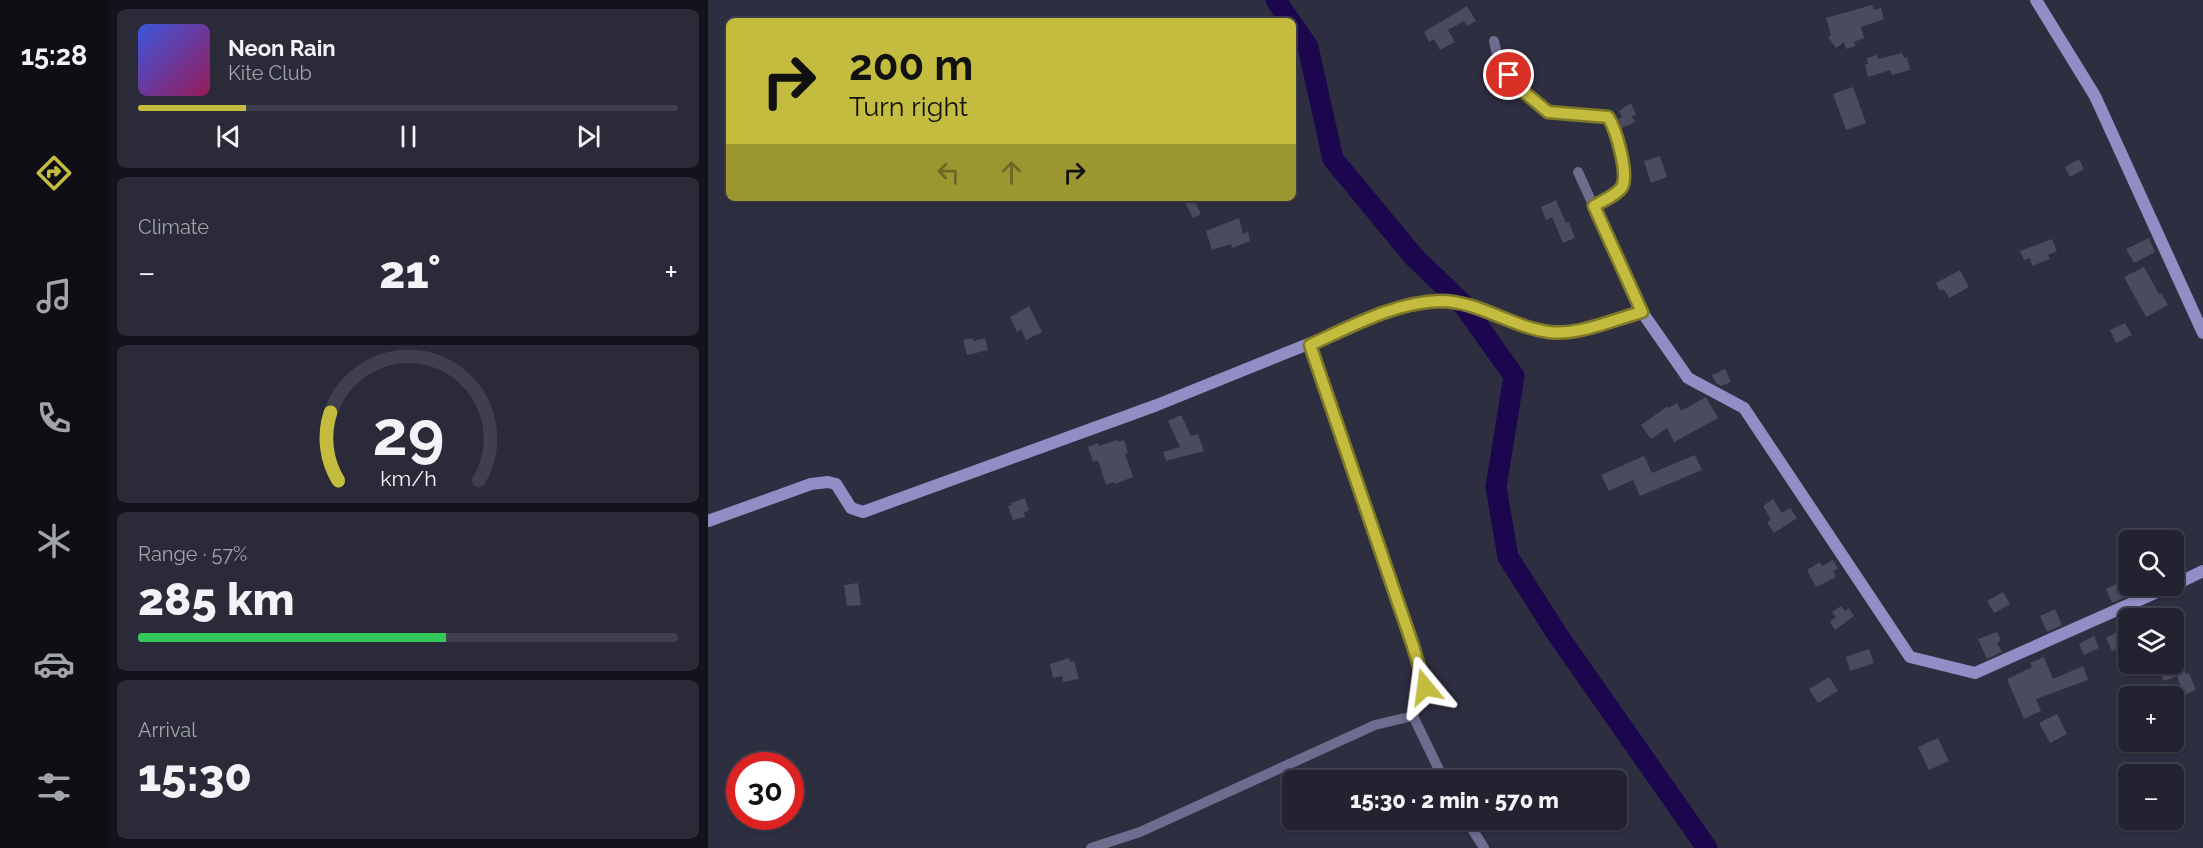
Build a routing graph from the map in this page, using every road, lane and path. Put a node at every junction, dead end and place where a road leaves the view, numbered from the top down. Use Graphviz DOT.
graph roads {
  1 [pos="2036,0"];
  2 [pos="1494,41"];
  3 [pos="1578,172"];
  4 [pos="1594,206"];
  5 [pos="1642,312"];
  6 [pos="2203,333"];
  7 [pos="1310,345"];
  8 [pos="708,521"];
  9 [pos="2203,571"];
  10 [pos="2184,580"];
  11 [pos="2148,596"];
  12 [pos="1413,716"];
  13 [pos="1439,770"];
  14 [pos="1473,830"];
  15 [pos="1091,848"];
  16 [pos="1484,848"];
  1 -- 6 [label="main road"];
  2 -- 4 [label="street"];
  3 -- 4 [label="street"];
  4 -- 5 [label="street"];
  5 -- 7 [label="main road"];
  5 -- 11 [label="main road"];
  7 -- 8 [label="main road"];
  7 -- 12 [label="street"];
  9 -- 10 [label="main road"];
  12 -- 13 [label="street"];
  12 -- 15 [label="street"];
  14 -- 16 [label="street"];
}
